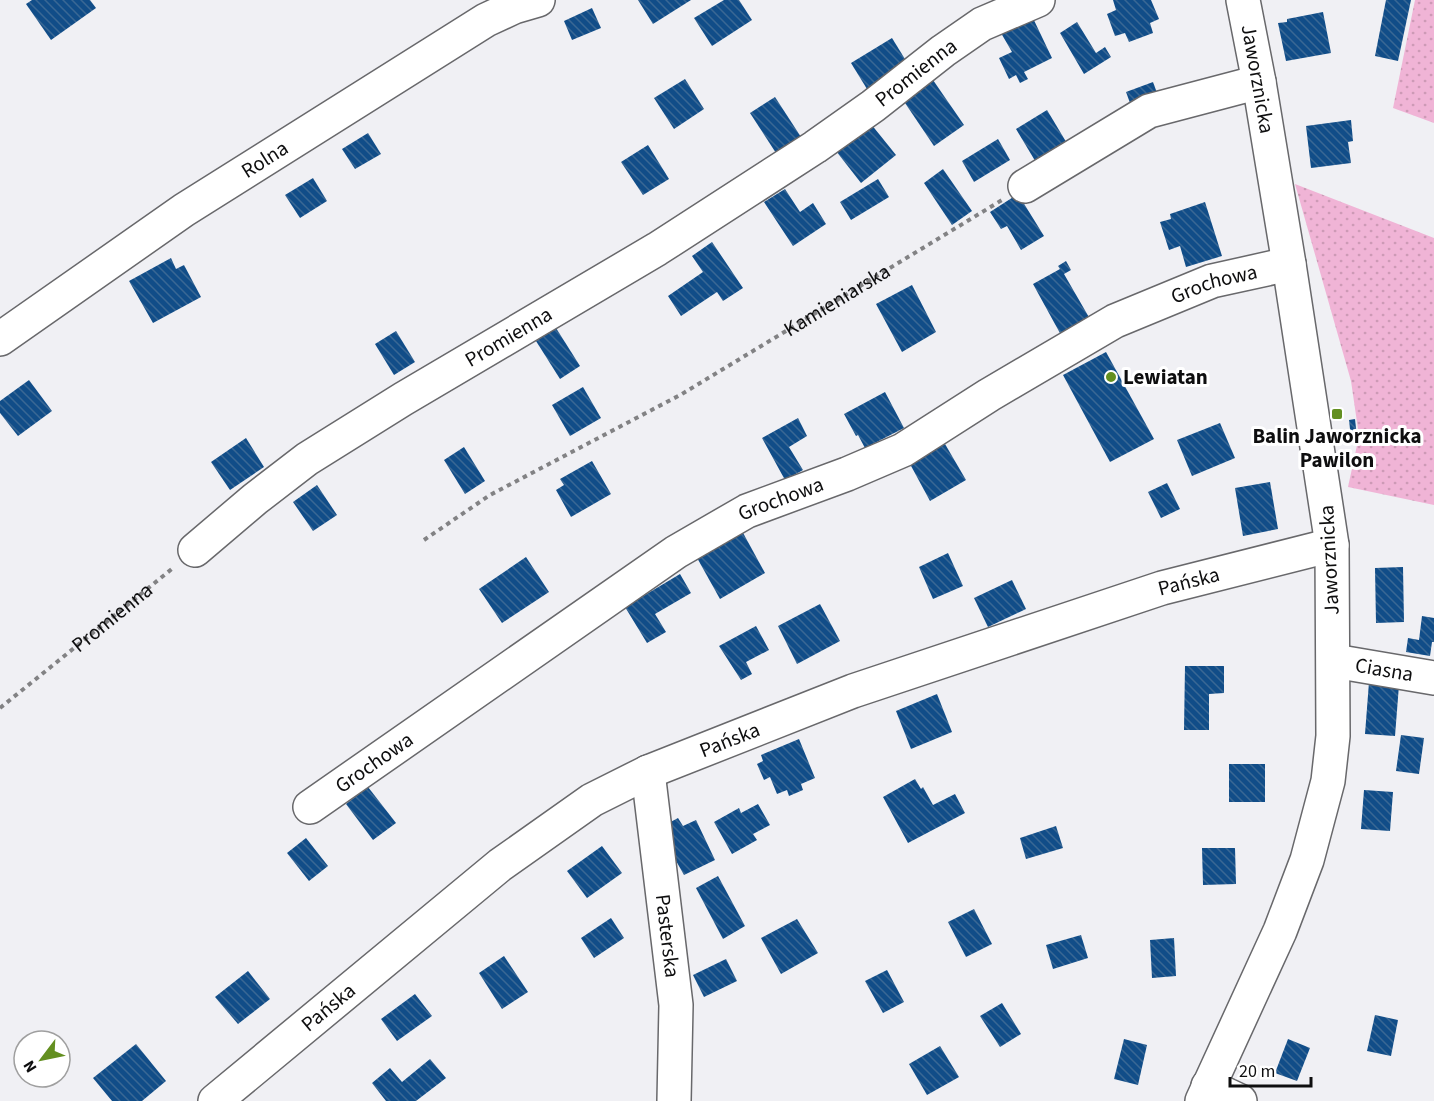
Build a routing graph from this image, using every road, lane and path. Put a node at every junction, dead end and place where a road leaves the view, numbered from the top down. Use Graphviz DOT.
graph roads {
  1 [pos="538,0"];
  2 [pos="1038,0"];
  3 [pos="1243,0"];
  4 [pos="1259,82"];
  5 [pos="1025,186"];
  6 [pos="1289,264"];
  7 [pos="0,339"];
  8 [pos="424,540"];
  9 [pos="1332,545"];
  10 [pos="195,550"];
  11 [pos="1334,660"];
  12 [pos="1434,678"];
  13 [pos="0,708"];
  14 [pos="648,772"];
  15 [pos="310,807"];
  16 [pos="1205,1094"];
  17 [pos="215,1101"];
  18 [pos="674,1101"];
  19 [pos="1240,1101"];
  1 -- 7 [label="street, Rolna"];
  2 -- 10 [label="street, Promienna"];
  3 -- 4 [label="street, Jaworznicka"];
  4 -- 5 [label="street"];
  4 -- 6 [label="street, Jaworznicka"];
  5 -- 8 [label="path, Kamieniarska"];
  6 -- 9 [label="street, Jaworznicka"];
  6 -- 15 [label="street, Grochowa"];
  9 -- 11 [label="street, Jaworznicka"];
  9 -- 14 [label="street, Pańska"];
  10 -- 13 [label="path, Promienna"];
  11 -- 12 [label="street, Ciasna"];
  11 -- 16 [label="street, Jaworznicka"];
  14 -- 17 [label="street, Pańska"];
  14 -- 18 [label="street, Pasterska"];
  16 -- 19 [label="street"];
}
